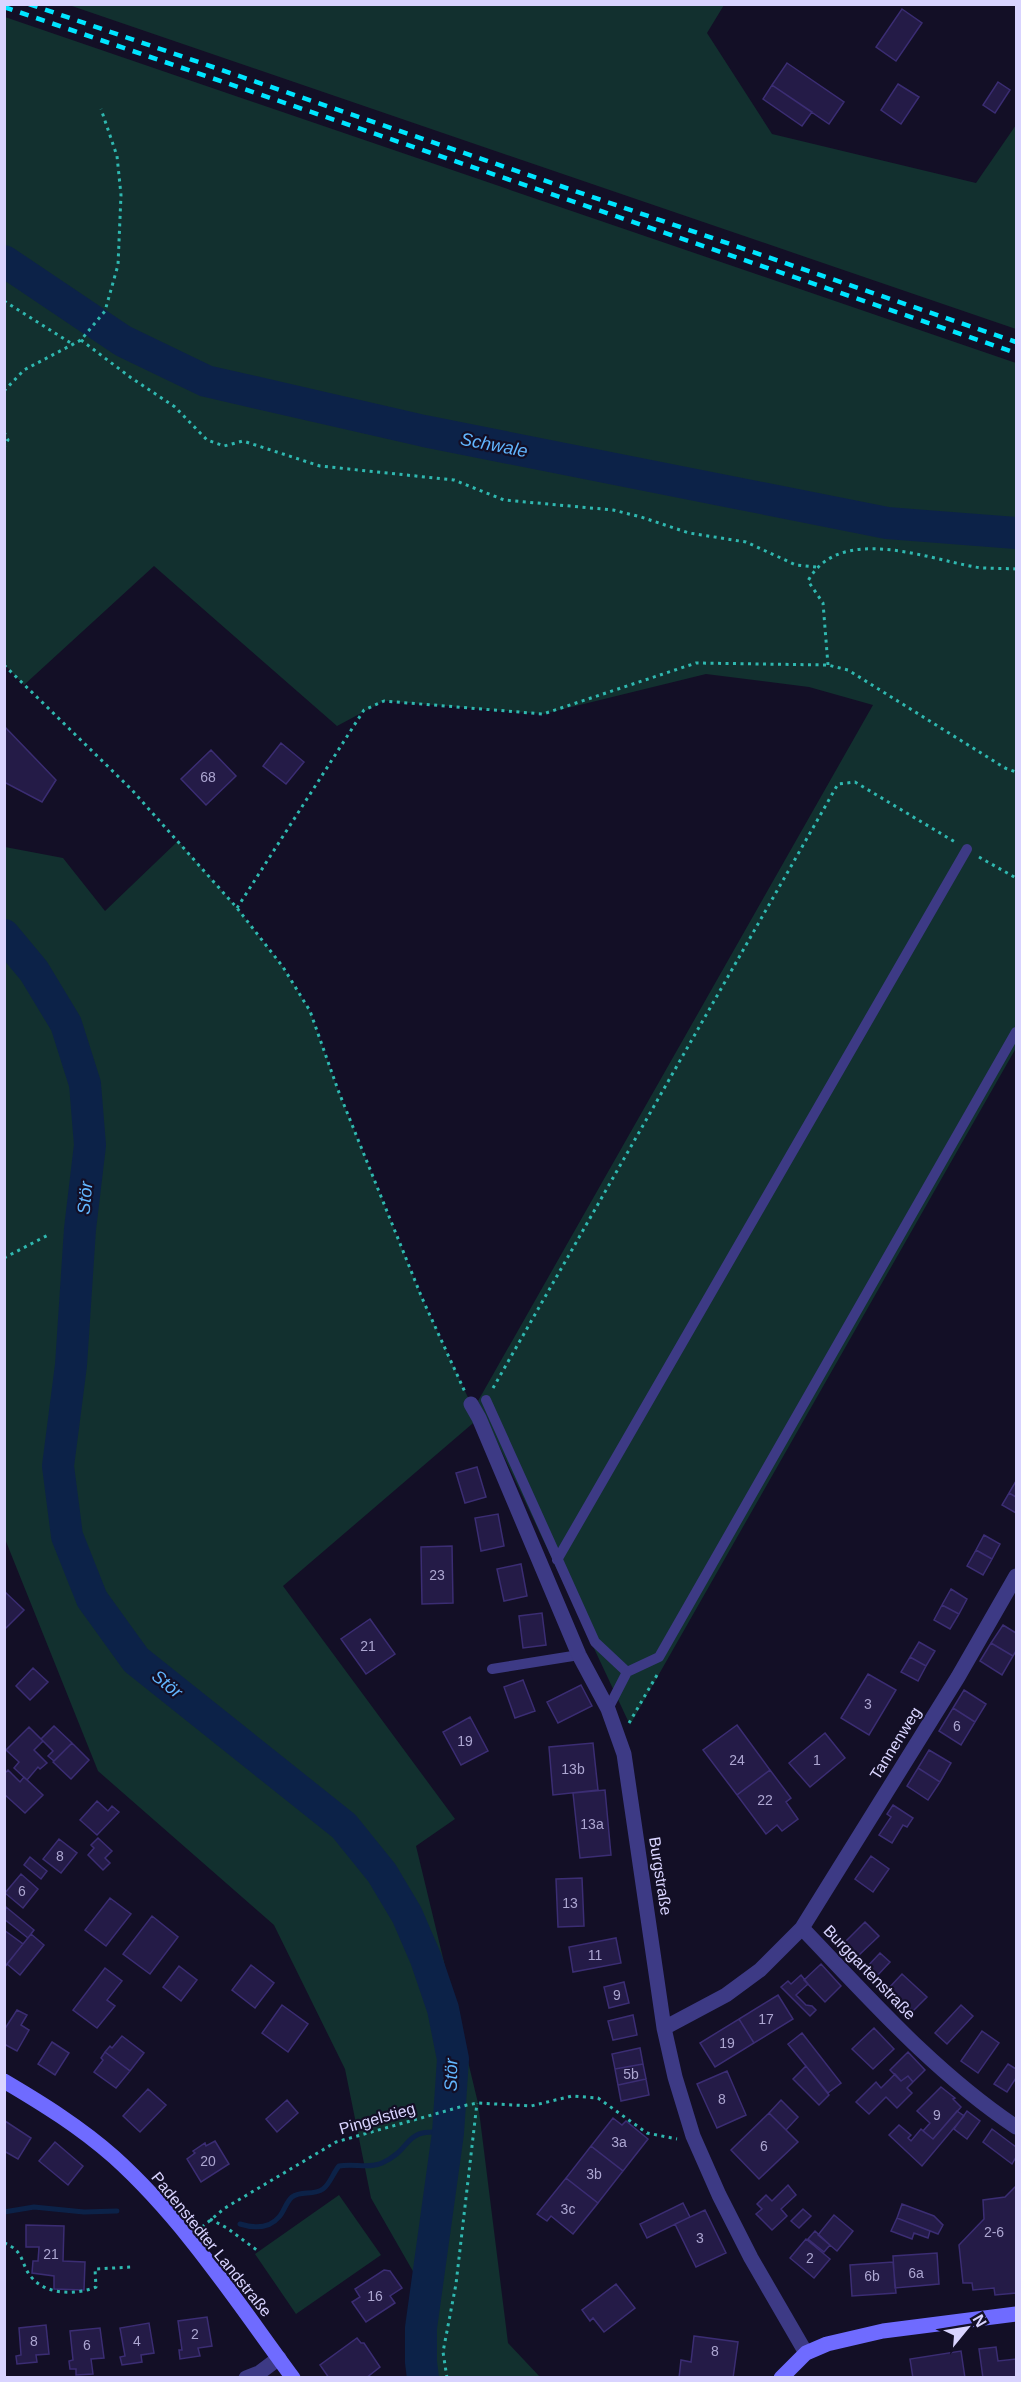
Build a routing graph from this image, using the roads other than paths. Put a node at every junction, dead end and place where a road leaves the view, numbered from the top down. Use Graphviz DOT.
graph roads {
  1 [pos="967,849"];
  2 [pos="1017,1032"];
  3 [pos="486,1400"];
  4 [pos="471,1404"];
  5 [pos="557,1560"];
  6 [pos="1017,1576"];
  7 [pos="579,1655"];
  8 [pos="492,1669"];
  9 [pos="627,1672"];
  10 [pos="608,1708"];
  11 [pos="802,1928"];
  12 [pos="664,2028"];
  13 [pos="4,2081"];
  14 [pos="1017,2127"];
  15 [pos="1017,2314"];
  16 [pos="806,2353"];
  17 [pos="279,2358"];
  18 [pos="246,2378"];
  19 [pos="293,2378"];
  20 [pos="781,2378"];
  1 -- 5 [label="lane"];
  2 -- 9 [label="lane"];
  3 -- 5 [label="lane"];
  4 -- 7 [label="street, Burgstraße"];
  5 -- 9 [label="lane"];
  6 -- 11 [label="street, Tannenweg"];
  7 -- 8 [label="lane"];
  7 -- 10 [label="street, Burgstraße"];
  9 -- 10 [label="lane"];
  10 -- 12 [label="street, Burgstraße"];
  11 -- 12 [label="street, Burggartenstraße"];
  11 -- 14 [label="street, Burggartenstraße"];
  12 -- 16 [label="street, Burgstraße"];
  13 -- 17 [label="street, Padenstedter Landstraße"];
  15 -- 16 [label="street"];
  16 -- 20 [label="street"];
  17 -- 18 [label="street"];
  17 -- 19 [label="street, Padenstedter Landstraße"];
}
